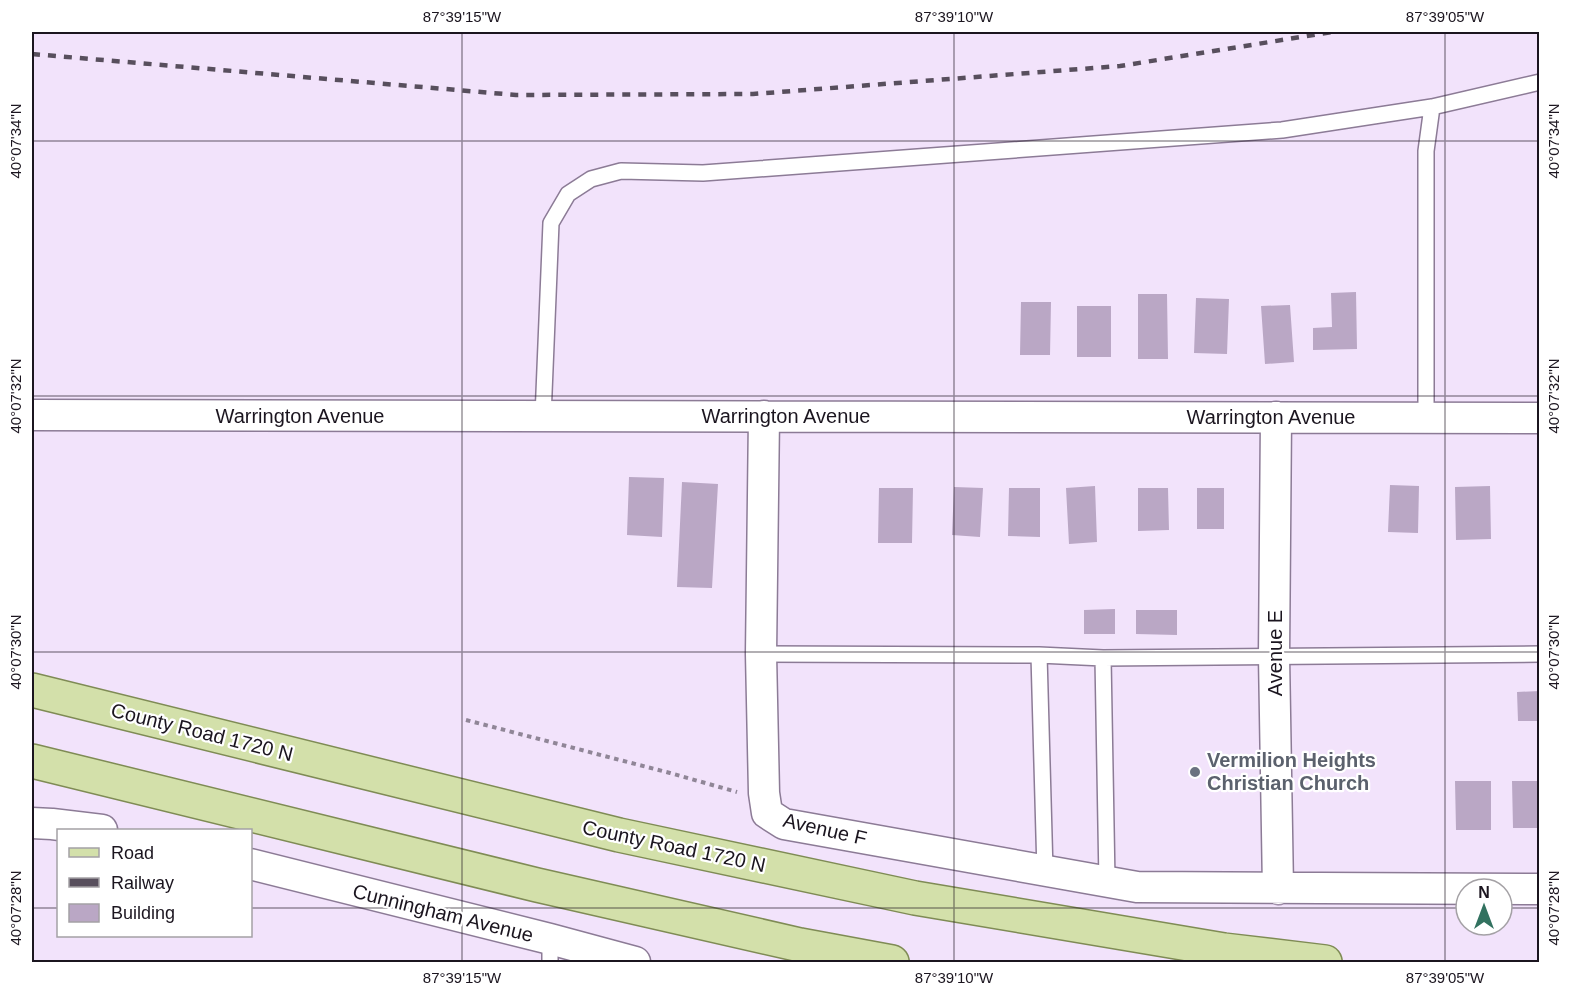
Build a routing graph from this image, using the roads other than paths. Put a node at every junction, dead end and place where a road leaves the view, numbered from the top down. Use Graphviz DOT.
graph roads {
  1 [pos="1539,82"];
  2 [pos="1432,107"];
  3 [pos="32,415"];
  4 [pos="764,416"];
  5 [pos="543,417"];
  6 [pos="1276,417"];
  7 [pos="1426,417"];
  8 [pos="1539,418"];
  9 [pos="761,654"];
  10 [pos="1539,654"];
  11 [pos="1039,655"];
  12 [pos="1274,656"];
  13 [pos="1103,657"];
  14 [pos="32,690"];
  15 [pos="32,761"];
  16 [pos="32,824"];
  17 [pos="88,829"];
  18 [pos="252,865"];
  19 [pos="1046,872"];
  20 [pos="1107,882"];
  21 [pos="1539,888"];
  22 [pos="1278,889"];
  23 [pos="550,951"];
  24 [pos="635,963"];
  25 [pos="892,963"];
  26 [pos="1325,963"];
  1 -- 2 [label="lane"];
  2 -- 5 [label="lane"];
  2 -- 7 [label="lane"];
  3 -- 5 [label="street, Warrington Avenue"];
  4 -- 5 [label="street, Warrington Avenue"];
  4 -- 6 [label="street, Warrington Avenue"];
  4 -- 9 [label="street, Avenue F"];
  6 -- 7 [label="street, Warrington Avenue"];
  6 -- 12 [label="street, Avenue E"];
  7 -- 8 [label="street, Warrington Avenue"];
  9 -- 11 [label="lane"];
  9 -- 19 [label="street, Avenue F"];
  10 -- 12 [label="lane"];
  11 -- 13 [label="lane"];
  11 -- 19 [label="lane"];
  12 -- 13 [label="lane"];
  12 -- 22 [label="street, Avenue E"];
  13 -- 20 [label="lane"];
  14 -- 26 [label="main road, County Road 1720 N"];
  15 -- 25 [label="main road"];
  16 -- 17 [label="street"];
  18 -- 23 [label="street, Cunningham Avenue"];
  19 -- 20 [label="street, Avenue F"];
  20 -- 22 [label="street, Avenue F"];
  21 -- 22 [label="street"];
  23 -- 24 [label="street, Cunningham Avenue"];
}
